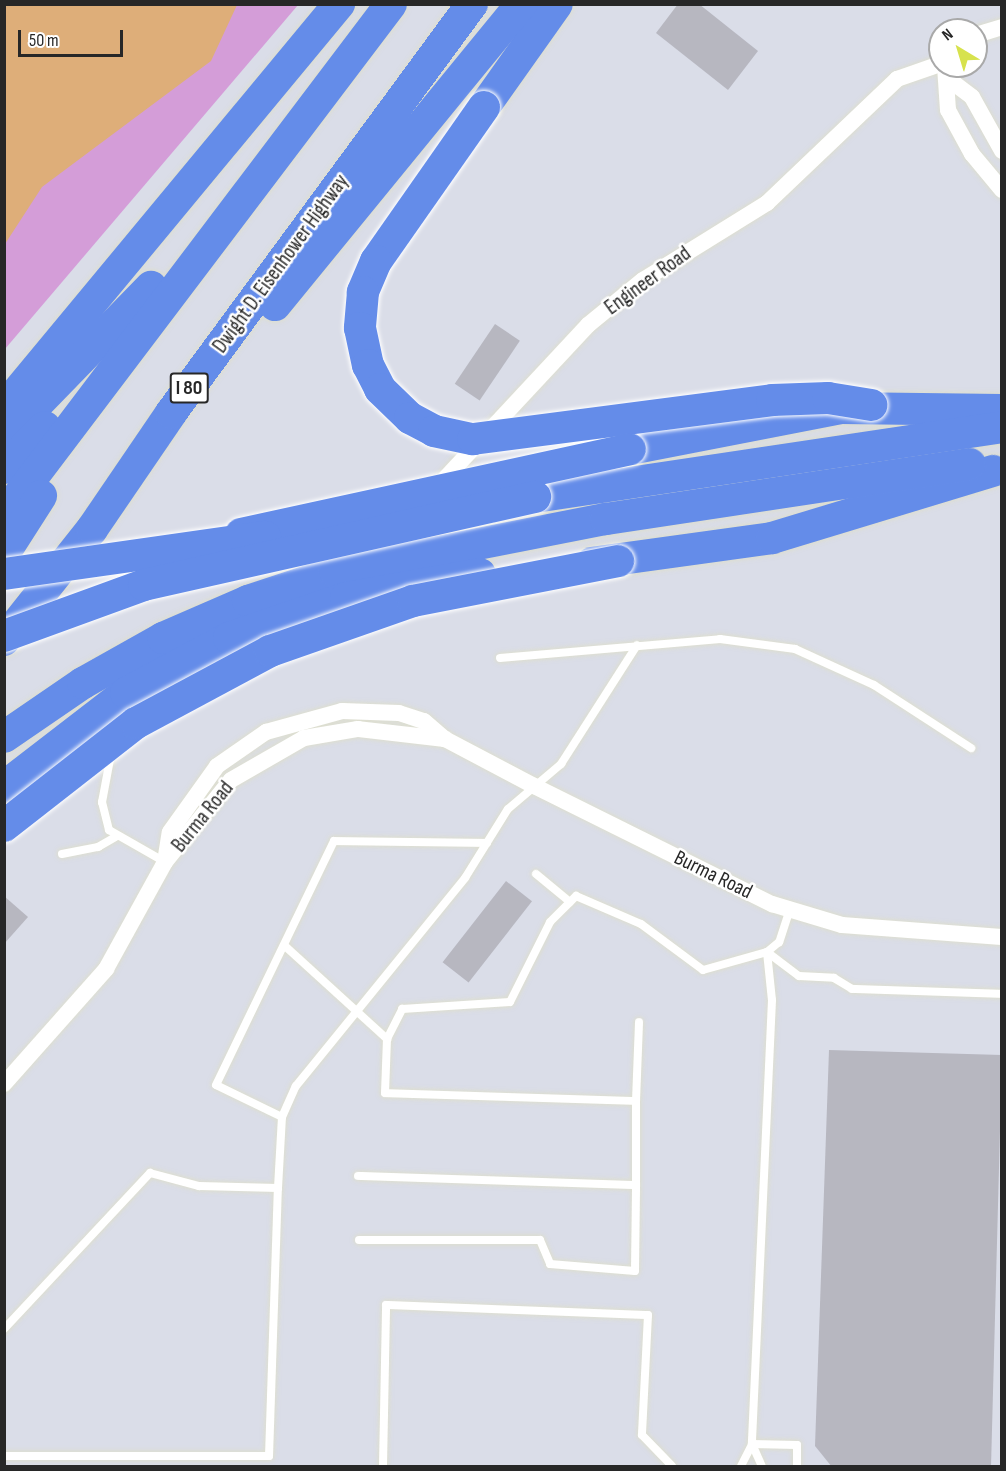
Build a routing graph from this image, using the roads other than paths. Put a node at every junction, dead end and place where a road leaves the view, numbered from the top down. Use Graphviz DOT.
graph roads {
  1 [pos="339,4"];
  2 [pos="391,4"];
  3 [pos="472,4"];
  4 [pos="520,4"];
  5 [pos="557,4"];
  6 [pos="928,72"];
  7 [pos="945,78"];
  8 [pos="953,78"];
  9 [pos="1002,151"];
  10 [pos="280,152"];
  11 [pos="1002,190"];
  12 [pos="144,326"];
  13 [pos="871,405"];
  14 [pos="4,408"];
  15 [pos="1002,410"];
  16 [pos="1002,427"];
  17 [pos="4,438"];
  18 [pos="997,465"];
  19 [pos="4,468"];
  20 [pos="4,492"];
  21 [pos="536,497"];
  22 [pos="4,515"];
  23 [pos="92,529"];
  24 [pos="388,541"];
  25 [pos="169,548"];
  26 [pos="4,554"];
  27 [pos="618,561"];
  28 [pos="4,574"];
  29 [pos="4,636"];
  30 [pos="4,640"];
  31 [pos="638,645"];
  32 [pos="500,658"];
  33 [pos="120,717"];
  34 [pos="4,737"];
  35 [pos="971,748"];
  36 [pos="534,786"];
  37 [pos="4,787"];
  38 [pos="4,826"];
  39 [pos="115,837"];
  40 [pos="487,843"];
  41 [pos="62,854"];
  42 [pos="165,862"];
  43 [pos="536,874"];
  44 [pos="570,902"];
  45 [pos="790,909"];
  46 [pos="1002,937"];
  47 [pos="286,947"];
  48 [pos="767,952"];
  49 [pos="1002,994"];
  50 [pos="357,1011"];
  51 [pos="639,1022"];
  52 [pos="387,1039"];
  53 [pos="4,1084"];
  54 [pos="636,1101"];
  55 [pos="282,1117"];
  56 [pos="358,1176"];
  57 [pos="636,1185"];
  58 [pos="278,1188"];
  59 [pos="359,1240"];
  60 [pos="4,1329"];
  61 [pos="752,1444"];
  62 [pos="4,1456"];
  63 [pos="383,1467"];
  64 [pos="672,1467"];
  65 [pos="741,1467"];
  66 [pos="762,1467"];
  67 [pos="797,1467"];
  1 -- 14 [label="highway"];
  2 -- 10 [label="highway"];
  3 -- 23 [label="highway, Dwight D. Eisenhower Highway / I 80"];
  4 -- 23 [label="highway"];
  5 -- 13 [label="highway, bridge"];
  6 -- 24 [label="street, Engineer Road"];
  7 -- 11 [label="street"];
  8 -- 9 [label="street"];
  10 -- 12 [label="highway"];
  10 -- 17 [label="highway"];
  12 -- 19 [label="highway"];
  12 -- 20 [label="highway"];
  12 -- 22 [label="highway"];
  12 -- 26 [label="highway"];
  13 -- 15 [label="highway"];
  13 -- 25 [label="highway, bridge"];
  16 -- 21 [label="highway"];
  18 -- 27 [label="highway"];
  18 -- 34 [label="highway"];
  21 -- 25 [label="highway, bridge"];
  21 -- 29 [label="highway, bridge"];
  23 -- 30 [label="highway, Dwight D. Eisenhower Highway / I 80"];
  25 -- 28 [label="highway, bridge"];
  27 -- 37 [label="highway, bridge"];
  27 -- 38 [label="highway, bridge"];
  31 -- 32 [label="lane"];
  31 -- 35 [label="lane"];
  31 -- 36 [label="lane"];
  33 -- 39 [label="lane"];
  36 -- 40 [label="lane"];
  36 -- 42 [label="street, Burma Road"];
  36 -- 45 [label="street, Burma Road"];
  39 -- 41 [label="lane"];
  39 -- 42 [label="lane"];
  40 -- 47 [label="lane"];
  40 -- 50 [label="lane"];
  42 -- 53 [label="street, Burma Road"];
  43 -- 44 [label="lane"];
  44 -- 48 [label="lane"];
  44 -- 52 [label="lane"];
  45 -- 46 [label="street, Burma Road"];
  45 -- 48 [label="lane"];
  47 -- 50 [label="lane"];
  47 -- 55 [label="lane"];
  48 -- 49 [label="lane"];
  48 -- 61 [label="lane"];
  50 -- 52 [label="lane"];
  50 -- 55 [label="lane"];
  51 -- 54 [label="lane"];
  52 -- 54 [label="lane"];
  54 -- 57 [label="lane"];
  55 -- 58 [label="lane"];
  56 -- 57 [label="lane"];
  57 -- 59 [label="lane"];
  58 -- 60 [label="lane"];
  58 -- 62 [label="lane"];
  61 -- 65 [label="lane"];
  61 -- 66 [label="lane"];
  61 -- 67 [label="lane"];
  63 -- 64 [label="lane"];
}
